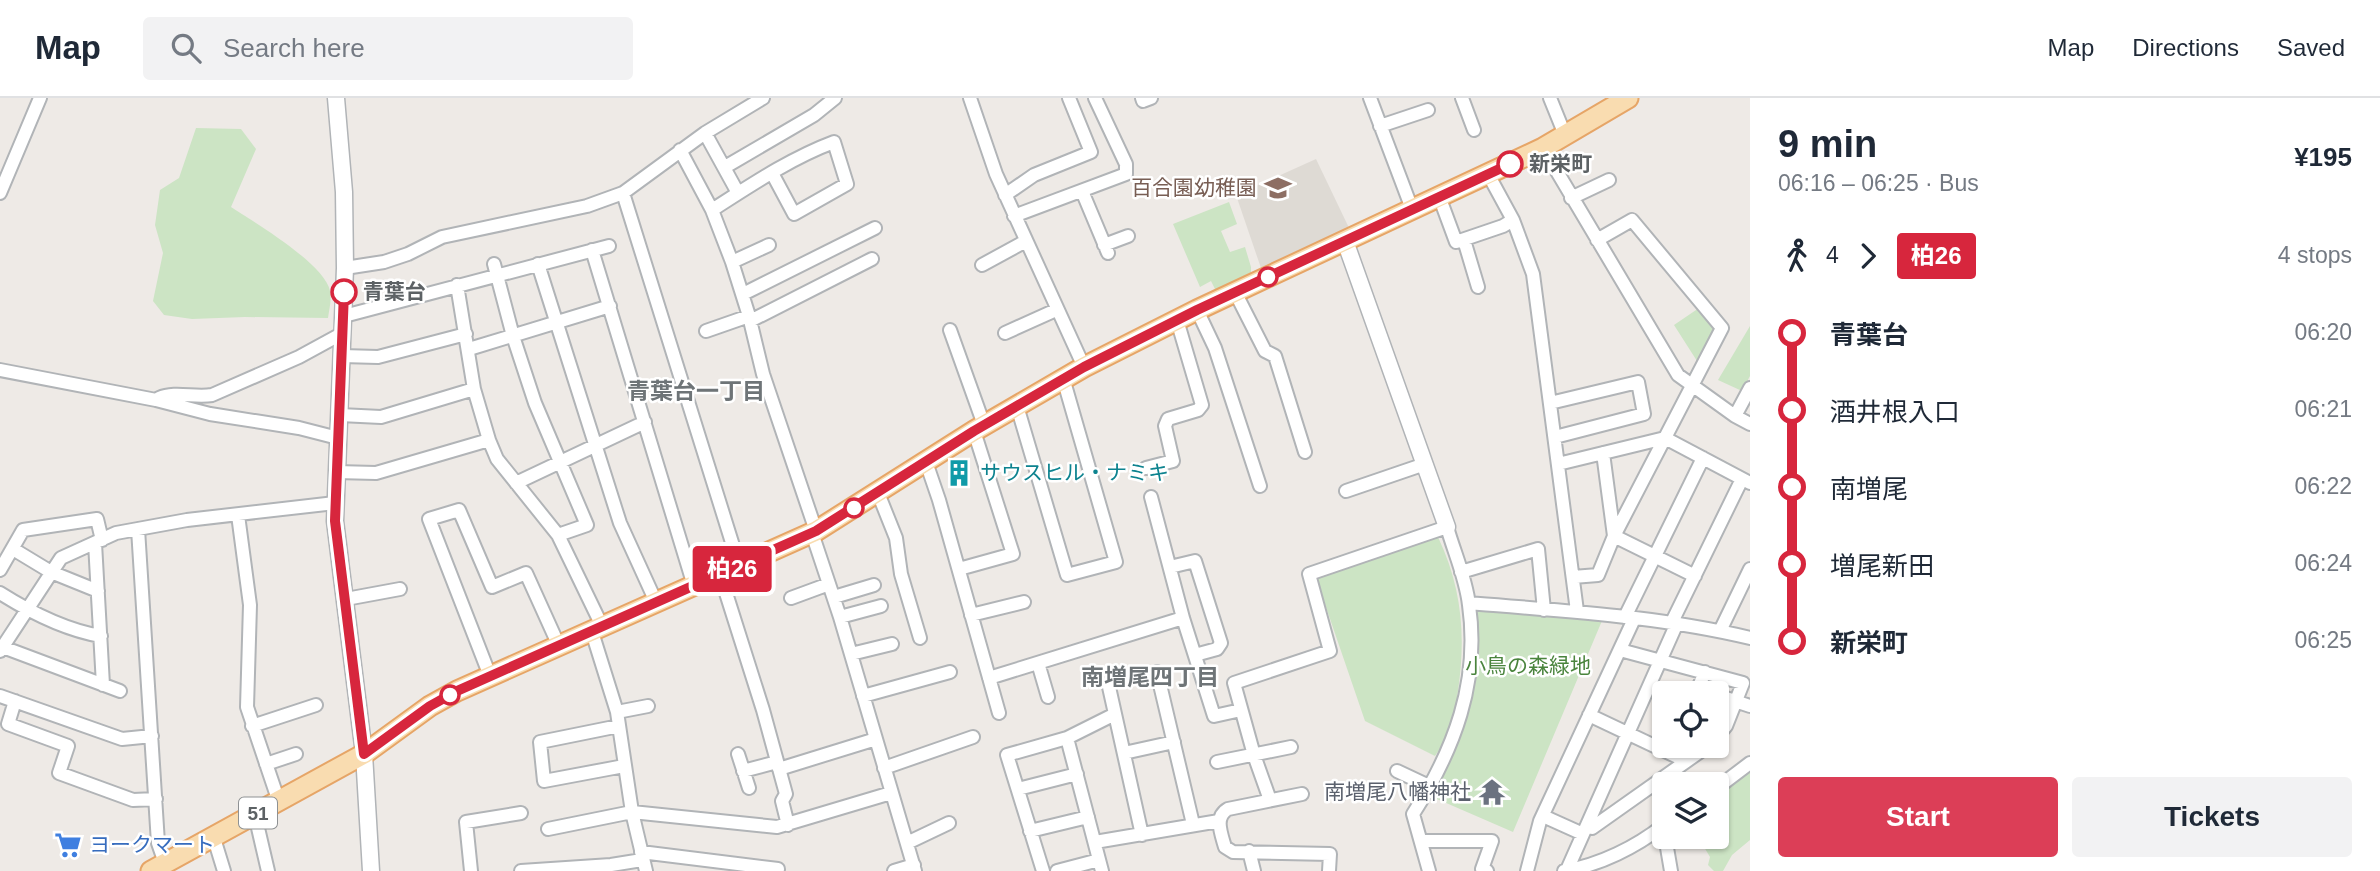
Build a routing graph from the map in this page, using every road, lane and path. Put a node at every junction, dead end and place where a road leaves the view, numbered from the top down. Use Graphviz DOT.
graph roads {
  1 [pos="40,98"];
  2 [pos="336,98"];
  3 [pos="763,98"];
  4 [pos="835,98"];
  5 [pos="970,98"];
  6 [pos="1069,98"];
  7 [pos="1095,98"];
  8 [pos="1142,98"];
  9 [pos="1151,98"];
  10 [pos="1370,98"];
  11 [pos="1462,98"];
  12 [pos="1550,98"];
  13 [pos="1628,98"];
  14 [pos="1428,110"];
  15 [pos="1380,127"];
  16 [pos="1474,130"];
  17 [pos="705,132"];
  18 [pos="1565,135"];
  19 [pos="1543,148"];
  20 [pos="680,150"];
  21 [pos="725,167"];
  22 [pos="772,173"];
  23 [pos="1488,174"];
  24 [pos="4,177"];
  25 [pos="1609,180"];
  26 [pos="1082,191"];
  27 [pos="623,192"];
  28 [pos="0,193"];
  29 [pos="738,193"];
  30 [pos="1006,195"];
  31 [pos="1439,196"];
  32 [pos="1571,198"];
  33 [pos="1412,209"];
  34 [pos="712,210"];
  35 [pos="1014,216"];
  36 [pos="1513,220"];
  37 [pos="874,228"];
  38 [pos="1128,236"];
  39 [pos="1464,240"];
  40 [pos="1597,240"];
  41 [pos="1026,241"];
  42 [pos="1345,241"];
  43 [pos="769,244"];
  44 [pos="609,246"];
  45 [pos="592,250"];
  46 [pos="872,259"];
  47 [pos="732,262"];
  48 [pos="538,264"];
  49 [pos="982,265"];
  50 [pos="345,268"];
  51 [pos="495,269"];
  52 [pos="457,285"];
  53 [pos="1478,287"];
  54 [pos="1235,292"];
  55 [pos="743,294"];
  56 [pos="610,306"];
  57 [pos="1056,310"];
  58 [pos="1197,310"];
  59 [pos="344,316"];
  60 [pos="749,318"];
  61 [pos="1177,320"];
  62 [pos="557,322"];
  63 [pos="950,330"];
  64 [pos="706,331"];
  65 [pos="1005,332"];
  66 [pos="343,333"];
  67 [pos="466,334"];
  68 [pos="513,336"];
  69 [pos="469,349"];
  70 [pos="342,356"];
  71 [pos="1084,367"];
  72 [pos="0,370"];
  73 [pos="1063,378"];
  74 [pos="1691,387"];
  75 [pos="1750,388"];
  76 [pos="474,389"];
  77 [pos="156,400"];
  78 [pos="1550,403"];
  79 [pos="1017,406"];
  80 [pos="340,415"];
  81 [pos="1735,416"];
  82 [pos="645,422"];
  83 [pos="1750,424"];
  84 [pos="979,428"];
  85 [pos="1555,437"];
  86 [pos="338,438"];
  87 [pos="1665,438"];
  88 [pos="489,439"];
  89 [pos="597,445"];
  90 [pos="1305,452"];
  91 [pos="1603,453"];
  92 [pos="1703,458"];
  93 [pos="561,462"];
  94 [pos="926,462"];
  95 [pos="1425,464"];
  96 [pos="1558,464"];
  97 [pos="1146,468"];
  98 [pos="336,472"];
  99 [pos="1746,481"];
  100 [pos="516,483"];
  101 [pos="1261,486"];
  102 [pos="1346,491"];
  103 [pos="878,493"];
  104 [pos="1151,496"];
  105 [pos="335,503"];
  106 [pos="238,515"];
  107 [pos="1447,527"];
  108 [pos="138,529"];
  109 [pos="814,532"];
  110 [pos="558,536"];
  111 [pos="1614,536"];
  112 [pos="98,541"];
  113 [pos="13,549"];
  114 [pos="1654,556"];
  115 [pos="739,565"];
  116 [pos="1170,567"];
  117 [pos="959,569"];
  118 [pos="1750,569"];
  119 [pos="0,570"];
  120 [pos="51,572"];
  121 [pos="1461,572"];
  122 [pos="720,574"];
  123 [pos="1695,576"];
  124 [pos="1573,577"];
  125 [pos="829,584"];
  126 [pos="874,585"];
  127 [pos="694,586"];
  128 [pos="400,589"];
  129 [pos="98,591"];
  130 [pos="0,593"];
  131 [pos="834,597"];
  132 [pos="791,598"];
  133 [pos="346,599"];
  134 [pos="656,602"];
  135 [pos="1024,602"];
  136 [pos="1469,603"];
  137 [pos="881,606"];
  138 [pos="26,610"];
  139 [pos="1544,610"];
  140 [pos="1577,611"];
  141 [pos="971,615"];
  142 [pos="840,617"];
  143 [pos="1183,618"];
  144 [pos="1630,618"];
  145 [pos="1675,622"];
  146 [pos="597,629"];
  147 [pos="1720,631"];
  148 [pos="101,636"];
  149 [pos="920,638"];
  150 [pos="1750,638"];
  151 [pos="892,644"];
  152 [pos="559,646"];
  153 [pos="0,650"];
  154 [pos="1620,650"];
  155 [pos="851,654"];
  156 [pos="1195,655"];
  157 [pos="1662,660"];
  158 [pos="1038,663"];
  159 [pos="950,672"];
  160 [pos="1157,672"];
  161 [pos="1705,672"];
  162 [pos="490,676"];
  163 [pos="989,678"];
  164 [pos="1704,681"];
  165 [pos="103,685"];
  166 [pos="1109,687"];
  167 [pos="120,691"];
  168 [pos="0,695"];
  169 [pos="863,696"];
  170 [pos="1048,697"];
  171 [pos="1729,699"];
  172 [pos="15,701"];
  173 [pos="1736,702"];
  174 [pos="316,705"];
  175 [pos="648,706"];
  176 [pos="1750,706"];
  177 [pos="1241,710"];
  178 [pos="617,712"];
  179 [pos="999,713"];
  180 [pos="1115,714"];
  181 [pos="1588,715"];
  182 [pos="1729,719"];
  183 [pos="252,726"];
  184 [pos="619,726"];
  185 [pos="1628,734"];
  186 [pos="152,736"];
  187 [pos="974,737"];
  188 [pos="1067,738"];
  189 [pos="876,739"];
  190 [pos="1174,742"];
  191 [pos="1652,742"];
  192 [pos="1291,747"];
  193 [pos="1124,753"];
  194 [pos="296,754"];
  195 [pos="364,754"];
  196 [pos="738,754"];
  197 [pos="1254,755"];
  198 [pos="1682,758"];
  199 [pos="1690,758"];
  200 [pos="1686,761"];
  201 [pos="1217,762"];
  202 [pos="1750,763"];
  203 [pos="265,764"];
  204 [pos="778,765"];
  205 [pos="624,766"];
  206 [pos="884,768"];
  207 [pos="743,771"];
  208 [pos="1397,771"];
  209 [pos="1077,774"];
  210 [pos="1729,779"];
  211 [pos="1430,787"];
  212 [pos="748,789"];
  213 [pos="1018,789"];
  214 [pos="891,793"];
  215 [pos="1302,794"];
  216 [pos="156,799"];
  217 [pos="1270,800"];
  218 [pos="279,802"];
  219 [pos="632,812"];
  220 [pos="520,813"];
  221 [pos="255,815"];
  222 [pos="1543,816"];
  223 [pos="1088,817"];
  224 [pos="1219,821"];
  225 [pos="949,823"];
  226 [pos="1193,824"];
  227 [pos="788,825"];
  228 [pos="548,829"];
  229 [pos="1585,830"];
  230 [pos="1030,831"];
  231 [pos="214,835"];
  232 [pos="1142,835"];
  233 [pos="1652,837"];
  234 [pos="1421,841"];
  235 [pos="1095,842"];
  236 [pos="907,843"];
  237 [pos="1667,849"];
  238 [pos="1249,851"];
  239 [pos="643,861"];
  240 [pos="1101,866"];
  241 [pos="1599,866"];
  242 [pos="158,867"];
  243 [pos="915,868"];
  244 [pos="568,869"];
  245 [pos="778,869"];
  246 [pos="1567,870"];
  247 [pos="224,871"];
  248 [pos="268,871"];
  249 [pos="371,871"];
  250 [pos="471,871"];
  251 [pos="522,871"];
  252 [pos="894,871"];
  253 [pos="1043,871"];
  254 [pos="1057,871"];
  255 [pos="1254,871"];
  256 [pos="1329,871"];
  257 [pos="1429,871"];
  258 [pos="1487,871"];
  259 [pos="1527,871"];
  260 [pos="1560,871"];
  261 [pos="1671,871"];
  1 -- 24 [label="street"];
  2 -- 50 [label="street"];
  3 -- 17 [label="street"];
  4 -- 21 [label="street"];
  5 -- 30 [label="street"];
  6 -- 30 [label="street"];
  7 -- 26 [label="street"];
  8 -- 9 [label="street"];
  10 -- 15 [label="street"];
  11 -- 16 [label="street"];
  12 -- 18 [label="street"];
  13 -- 18 [label="main road, 51"];
  14 -- 15 [label="street"];
  15 -- 33 [label="street"];
  17 -- 20 [label="street"];
  17 -- 21 [label="street"];
  18 -- 19 [label="main road, 51"];
  19 -- 23 [label="main road, 51"];
  19 -- 32 [label="street"];
  20 -- 27 [label="street"];
  20 -- 34 [label="street"];
  21 -- 29 [label="street"];
  22 -- 22 [label="street"];
  22 -- 29 [label="street"];
  23 -- 31 [label="main road, 51"];
  23 -- 36 [label="street"];
  24 -- 28 [label="street"];
  25 -- 32 [label="street"];
  26 -- 35 [label="street"];
  26 -- 38 [label="street"];
  27 -- 50 [label="street"];
  27 -- 115 [label="street"];
  29 -- 34 [label="street"];
  30 -- 35 [label="street"];
  31 -- 33 [label="main road, 51"];
  31 -- 39 [label="street"];
  32 -- 40 [label="street"];
  33 -- 42 [label="main road, 51"];
  34 -- 47 [label="street"];
  35 -- 41 [label="street"];
  36 -- 39 [label="street"];
  36 -- 78 [label="street"];
  37 -- 55 [label="street"];
  39 -- 53 [label="street"];
  40 -- 74 [label="street"];
  40 -- 74 [label="street"];
  41 -- 49 [label="street"];
  41 -- 57 [label="street"];
  42 -- 54 [label="main road, 51"];
  42 -- 95 [label="street"];
  43 -- 47 [label="street"];
  44 -- 45 [label="street"];
  45 -- 48 [label="street"];
  45 -- 56 [label="street"];
  46 -- 60 [label="street"];
  47 -- 55 [label="street"];
  48 -- 51 [label="street"];
  48 -- 62 [label="street"];
  50 -- 59 [label="street"];
  51 -- 52 [label="street"];
  51 -- 68 [label="street"];
  52 -- 59 [label="street"];
  52 -- 67 [label="street"];
  54 -- 58 [label="main road, 51"];
  54 -- 90 [label="street"];
  55 -- 60 [label="street"];
  56 -- 62 [label="street"];
  56 -- 82 [label="street"];
  57 -- 65 [label="street"];
  57 -- 71 [label="street"];
  58 -- 61 [label="main road, 51"];
  58 -- 101 [label="street"];
  59 -- 66 [label="street"];
  60 -- 64 [label="street"];
  60 -- 109 [label="street"];
  61 -- 71 [label="main road, 51"];
  61 -- 97 [label="street"];
  62 -- 68 [label="street"];
  62 -- 89 [label="street"];
  63 -- 84 [label="street"];
  66 -- 70 [label="street"];
  66 -- 77 [label="street"];
  67 -- 69 [label="street"];
  67 -- 70 [label="street"];
  68 -- 69 [label="street"];
  68 -- 93 [label="street"];
  69 -- 76 [label="street"];
  70 -- 80 [label="street"];
  71 -- 73 [label="main road, 51"];
  72 -- 77 [label="street"];
  73 -- 79 [label="main road, 51"];
  73 -- 79 [label="street"];
  74 -- 81 [label="street"];
  74 -- 87 [label="street"];
  75 -- 81 [label="street"];
  76 -- 80 [label="street"];
  76 -- 88 [label="street"];
  77 -- 86 [label="street"];
  78 -- 85 [label="street"];
  78 -- 85 [label="street"];
  79 -- 84 [label="main road, 51"];
  80 -- 86 [label="street"];
  81 -- 83 [label="street"];
  82 -- 89 [label="street"];
  82 -- 127 [label="street"];
  84 -- 94 [label="main road, 51"];
  84 -- 117 [label="street"];
  85 -- 96 [label="street"];
  86 -- 98 [label="street"];
  87 -- 91 [label="street"];
  87 -- 92 [label="street"];
  87 -- 111 [label="street"];
  88 -- 98 [label="street"];
  88 -- 100 [label="street"];
  89 -- 93 [label="street"];
  89 -- 134 [label="street"];
  91 -- 96 [label="street"];
  91 -- 111 [label="street"];
  92 -- 99 [label="street"];
  92 -- 114 [label="street"];
  93 -- 100 [label="street"];
  93 -- 110 [label="street"];
  94 -- 103 [label="main road, 51"];
  94 -- 117 [label="street"];
  95 -- 102 [label="street"];
  95 -- 107 [label="street"];
  96 -- 124 [label="street"];
  98 -- 105 [label="street"];
  99 -- 123 [label="street"];
  100 -- 110 [label="street"];
  103 -- 109 [label="main road, 51"];
  103 -- 149 [label="street"];
  104 -- 116 [label="street"];
  105 -- 106 [label="street"];
  105 -- 133 [label="street"];
  106 -- 108 [label="street"];
  106 -- 183 [label="street"];
  107 -- 121 [label="street"];
  107 -- 177 [label="street"];
  108 -- 112 [label="street"];
  108 -- 186 [label="street"];
  109 -- 115 [label="main road, 51"];
  109 -- 125 [label="street"];
  110 -- 146 [label="street"];
  111 -- 114 [label="street"];
  111 -- 124 [label="street"];
  112 -- 113 [label="street"];
  112 -- 120 [label="street"];
  112 -- 129 [label="street"];
  113 -- 119 [label="street"];
  113 -- 120 [label="street"];
  114 -- 123 [label="street"];
  114 -- 144 [label="street"];
  115 -- 122 [label="main road, 51"];
  116 -- 143 [label="street"];
  116 -- 156 [label="street"];
  117 -- 141 [label="street"];
  118 -- 147 [label="street"];
  120 -- 129 [label="street"];
  120 -- 138 [label="street"];
  121 -- 136 [label="street"];
  121 -- 139 [label="street"];
  122 -- 127 [label="main road, 51"];
  122 -- 204 [label="street"];
  123 -- 145 [label="street"];
  124 -- 140 [label="street"];
  125 -- 131 [label="street"];
  125 -- 132 [label="street"];
  126 -- 131 [label="street"];
  127 -- 134 [label="main road, 51"];
  128 -- 133 [label="street"];
  129 -- 148 [label="street"];
  130 -- 138 [label="street"];
  131 -- 142 [label="street"];
  133 -- 195 [label="street"];
  134 -- 146 [label="main road, 51"];
  135 -- 141 [label="street"];
  136 -- 139 [label="street"];
  136 -- 211 [label="street"];
  137 -- 142 [label="street"];
  138 -- 148 [label="street"];
  138 -- 153 [label="street"];
  139 -- 140 [label="street"];
  140 -- 144 [label="street"];
  141 -- 163 [label="street"];
  142 -- 155 [label="street"];
  143 -- 156 [label="street"];
  143 -- 158 [label="street"];
  144 -- 145 [label="street"];
  144 -- 154 [label="street"];
  145 -- 147 [label="street"];
  145 -- 157 [label="street"];
  146 -- 152 [label="main road, 51"];
  146 -- 178 [label="street"];
  147 -- 150 [label="street"];
  148 -- 165 [label="street"];
  151 -- 155 [label="street"];
  152 -- 162 [label="main road, 51"];
  152 -- 162 [label="street"];
  153 -- 165 [label="street"];
  154 -- 157 [label="street"];
  154 -- 181 [label="street"];
  155 -- 169 [label="street"];
  156 -- 177 [label="street"];
  157 -- 161 [label="street"];
  157 -- 185 [label="street"];
  158 -- 163 [label="street"];
  158 -- 170 [label="street"];
  159 -- 169 [label="street"];
  160 -- 190 [label="street"];
  161 -- 164 [label="street"];
  161 -- 173 [label="street"];
  162 -- 195 [label="main road, 51"];
  163 -- 179 [label="street"];
  165 -- 167 [label="street"];
  166 -- 180 [label="street"];
  168 -- 172 [label="street"];
  169 -- 189 [label="street"];
  171 -- 173 [label="street"];
  172 -- 186 [label="street"];
  172 -- 216 [label="street"];
  173 -- 176 [label="street"];
  173 -- 182 [label="street"];
  174 -- 183 [label="street"];
  175 -- 178 [label="street"];
  177 -- 197 [label="street"];
  178 -- 184 [label="street"];
  180 -- 188 [label="street"];
  180 -- 193 [label="street"];
  181 -- 185 [label="street"];
  181 -- 222 [label="street"];
  183 -- 203 [label="street"];
  184 -- 205 [label="street"];
  184 -- 205 [label="street"];
  185 -- 191 [label="street"];
  185 -- 229 [label="street"];
  186 -- 216 [label="street"];
  187 -- 206 [label="street"];
  188 -- 209 [label="street"];
  188 -- 213 [label="street"];
  189 -- 204 [label="street"];
  189 -- 206 [label="street"];
  190 -- 193 [label="street"];
  190 -- 226 [label="street"];
  192 -- 197 [label="street"];
  193 -- 232 [label="street"];
  194 -- 203 [label="street"];
  195 -- 218 [label="main road, 51"];
  195 -- 249 [label="street"];
  196 -- 207 [label="street"];
  197 -- 201 [label="street"];
  197 -- 217 [label="street"];
  198 -- 200 [label="street"];
  199 -- 200 [label="street"];
  200 -- 229 [label="street"];
  202 -- 210 [label="street"];
  203 -- 218 [label="street"];
  204 -- 207 [label="street"];
  204 -- 227 [label="street"];
  205 -- 219 [label="street"];
  206 -- 214 [label="street"];
  207 -- 212 [label="street"];
  208 -- 211 [label="street"];
  209 -- 213 [label="street"];
  209 -- 223 [label="street"];
  211 -- 234 [label="street"];
  213 -- 230 [label="street"];
  214 -- 227 [label="street"];
  214 -- 236 [label="street"];
  215 -- 217 [label="street"];
  216 -- 242 [label="street"];
  217 -- 224 [label="street"];
  218 -- 221 [label="main road, 51"];
  219 -- 227 [label="street"];
  219 -- 228 [label="street"];
  219 -- 239 [label="street"];
  220 -- 250 [label="street"];
  221 -- 231 [label="main road, 51"];
  221 -- 248 [label="street"];
  222 -- 229 [label="street"];
  222 -- 259 [label="street"];
  223 -- 230 [label="street"];
  223 -- 235 [label="street"];
  224 -- 226 [label="street"];
  224 -- 238 [label="street"];
  225 -- 236 [label="street"];
  226 -- 232 [label="street"];
  229 -- 246 [label="street"];
  230 -- 253 [label="street"];
  231 -- 242 [label="main road, 51"];
  231 -- 247 [label="street"];
  232 -- 235 [label="street"];
  233 -- 241 [label="street"];
  234 -- 257 [label="street"];
  234 -- 258 [label="street"];
  235 -- 240 [label="street"];
  236 -- 243 [label="street"];
  237 -- 261 [label="street"];
  238 -- 255 [label="street"];
  238 -- 256 [label="street"];
  239 -- 244 [label="street"];
  239 -- 245 [label="street"];
  240 -- 254 [label="street"];
  241 -- 246 [label="street"];
  243 -- 252 [label="street"];
  244 -- 251 [label="street"];
  246 -- 260 [label="street"];
}
